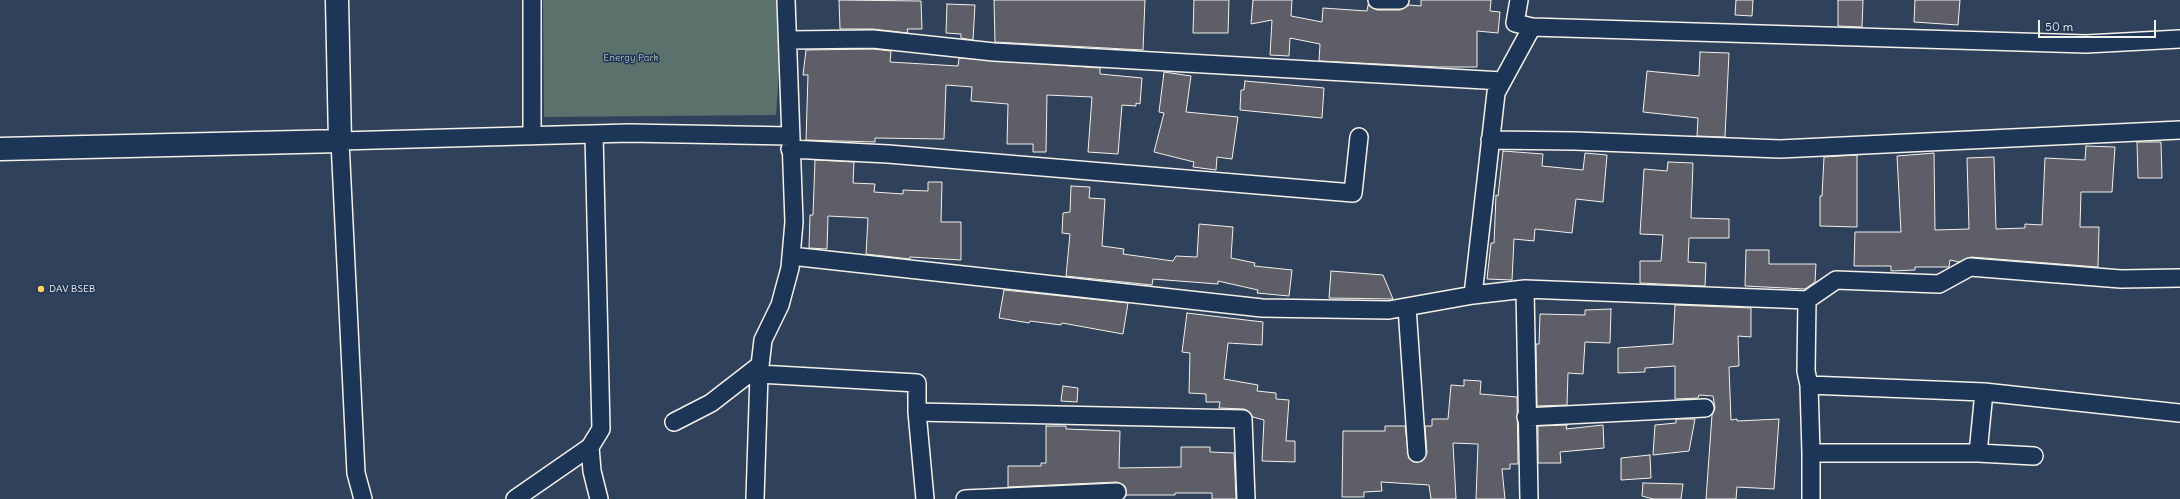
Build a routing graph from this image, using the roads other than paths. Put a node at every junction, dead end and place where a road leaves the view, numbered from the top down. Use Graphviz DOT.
graph roads {
  1 [pos="337,0"];
  2 [pos="532,0"];
  3 [pos="786,0"];
  4 [pos="1377,0"];
  5 [pos="1400,0"];
  6 [pos="1519,0"];
  7 [pos="1532,27"];
  8 [pos="2180,39"];
  9 [pos="789,40"];
  10 [pos="1502,81"];
  11 [pos="2180,130"];
  12 [pos="594,134"];
  13 [pos="532,136"];
  14 [pos="1359,138"];
  15 [pos="1490,140"];
  16 [pos="340,141"];
  17 [pos="790,143"];
  18 [pos="0,149"];
  19 [pos="791,256"];
  20 [pos="2180,278"];
  21 [pos="1525,290"];
  22 [pos="1473,295"];
  23 [pos="1806,300"];
  24 [pos="1407,307"];
  25 [pos="760,369"];
  26 [pos="1809,385"];
  27 [pos="1984,392"];
  28 [pos="1704,408"];
  29 [pos="917,412"];
  30 [pos="2180,413"];
  31 [pos="1526,417"];
  32 [pos="674,422"];
  33 [pos="590,447"];
  34 [pos="1811,452"];
  35 [pos="1417,453"];
  36 [pos="1978,453"];
  37 [pos="2034,456"];
  38 [pos="1117,492"];
  39 [pos="363,499"];
  40 [pos="515,499"];
  41 [pos="599,499"];
  42 [pos="755,499"];
  43 [pos="925,499"];
  44 [pos="965,499"];
  45 [pos="1246,499"];
  46 [pos="1529,499"];
  47 [pos="1811,499"];
  1 -- 16 [label="street"];
  2 -- 13 [label="street"];
  3 -- 9 [label="street"];
  4 -- 5 [label="street"];
  6 -- 7 [label="street"];
  7 -- 8 [label="street"];
  7 -- 10 [label="street"];
  9 -- 10 [label="street"];
  9 -- 17 [label="street"];
  10 -- 15 [label="street"];
  11 -- 15 [label="street"];
  12 -- 13 [label="street"];
  12 -- 17 [label="street"];
  12 -- 33 [label="street"];
  13 -- 16 [label="street"];
  14 -- 17 [label="street"];
  15 -- 22 [label="street"];
  16 -- 18 [label="street"];
  16 -- 39 [label="street"];
  17 -- 19 [label="street"];
  19 -- 24 [label="street"];
  19 -- 25 [label="street"];
  20 -- 23 [label="street"];
  21 -- 22 [label="street"];
  21 -- 23 [label="street"];
  21 -- 31 [label="street"];
  22 -- 24 [label="street"];
  23 -- 26 [label="street"];
  24 -- 35 [label="street"];
  25 -- 29 [label="street"];
  25 -- 32 [label="street"];
  25 -- 42 [label="street"];
  26 -- 27 [label="street"];
  26 -- 34 [label="street"];
  27 -- 30 [label="street"];
  27 -- 36 [label="street"];
  28 -- 31 [label="street"];
  29 -- 43 [label="street"];
  29 -- 45 [label="street"];
  31 -- 46 [label="street"];
  33 -- 40 [label="street"];
  33 -- 41 [label="street"];
  34 -- 36 [label="street"];
  34 -- 47 [label="street"];
  36 -- 37 [label="street"];
  38 -- 44 [label="street"];
}
